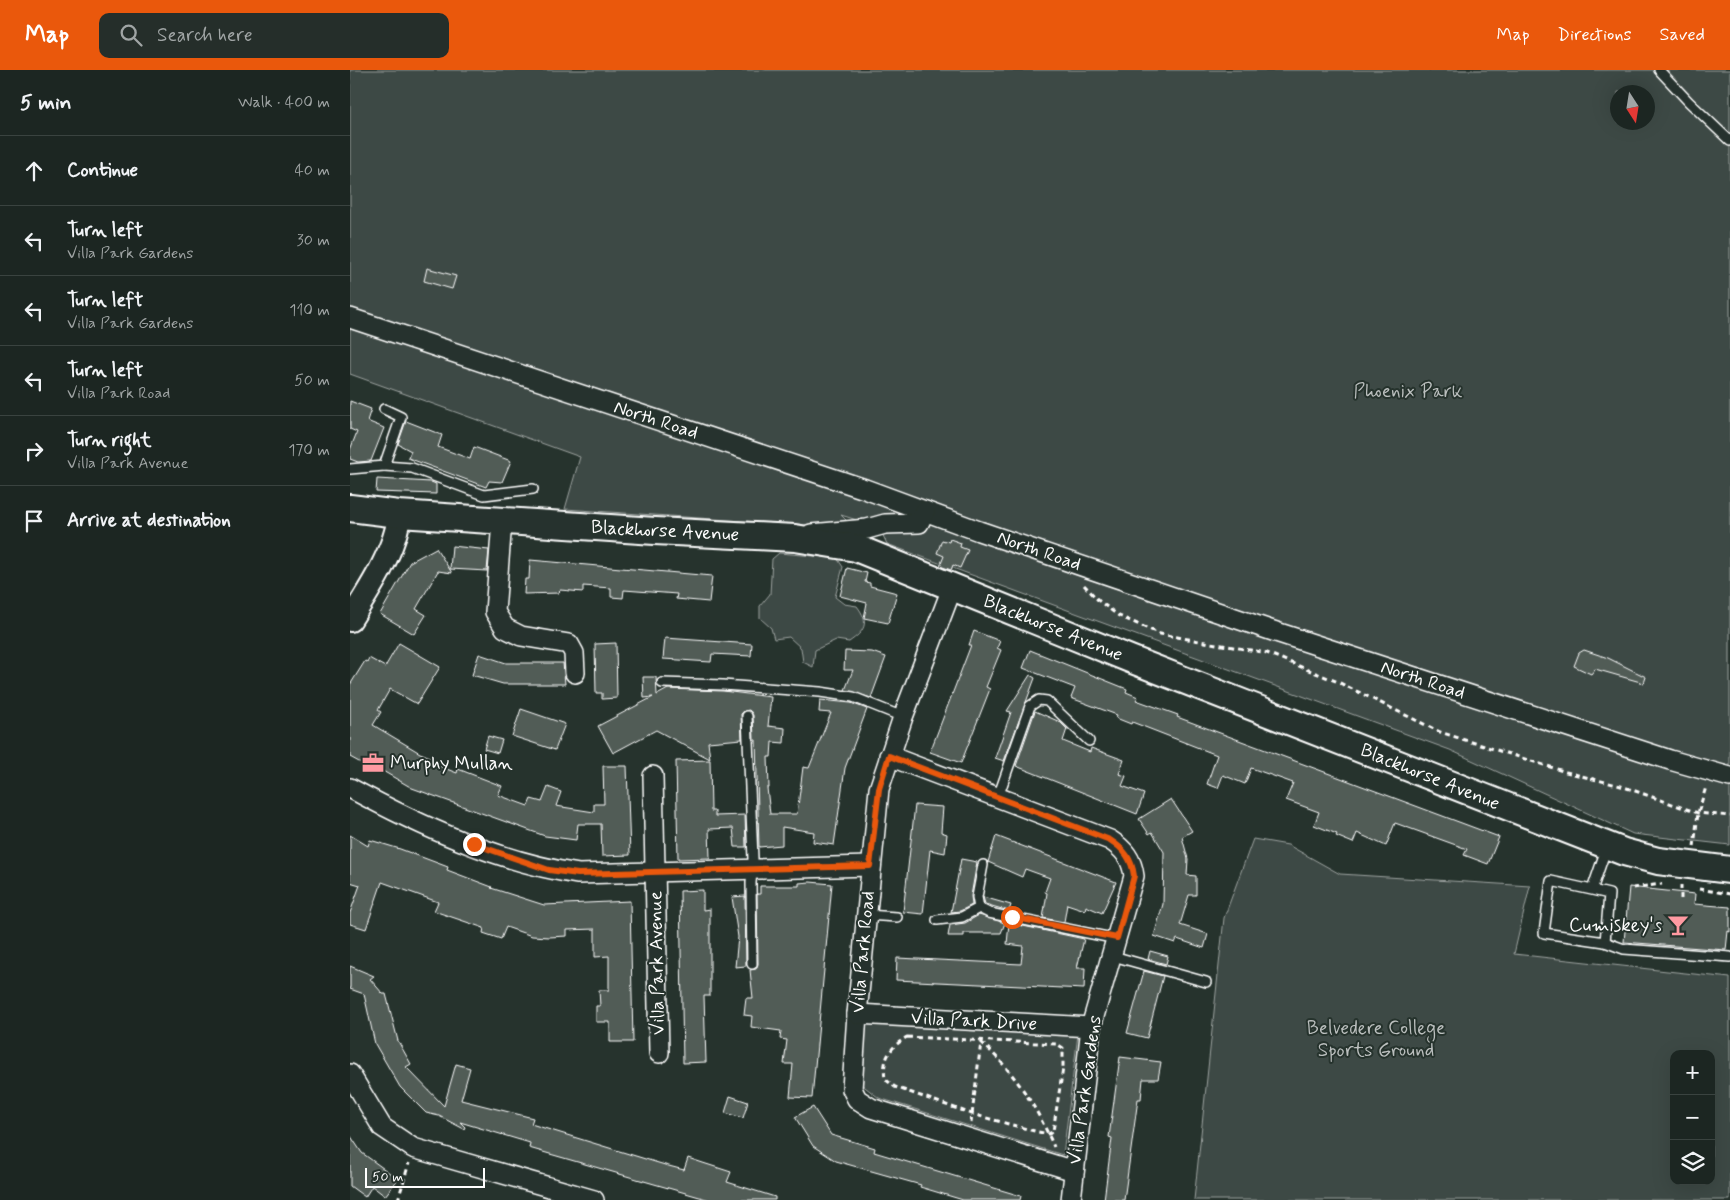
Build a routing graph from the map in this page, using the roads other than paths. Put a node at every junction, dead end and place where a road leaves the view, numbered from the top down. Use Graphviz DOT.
graph roads {
  1 [pos="1659,70"];
  2 [pos="1730,141"];
  3 [pos="350,318"];
  4 [pos="384,409"];
  5 [pos="384,466"];
  6 [pos="350,469"];
  7 [pos="533,489"];
  8 [pos="350,508"];
  9 [pos="925,511"];
  10 [pos="399,514"];
  11 [pos="502,521"];
  12 [pos="862,538"];
  13 [pos="952,588"];
  14 [pos="350,620"];
  15 [pos="575,673"];
  16 [pos="662,683"];
  17 [pos="747,716"];
  18 [pos="903,718"];
  19 [pos="1089,741"];
  20 [pos="889,756"];
  21 [pos="653,776"];
  22 [pos="1730,777"];
  23 [pos="350,788"];
  24 [pos="998,797"];
  25 [pos="1600,842"];
  26 [pos="982,865"];
  27 [pos="870,866"];
  28 [pos="752,870"];
  29 [pos="1730,870"];
  30 [pos="655,874"];
  31 [pos="1592,890"];
  32 [pos="979,908"];
  33 [pos="866,915"];
  34 [pos="897,917"];
  35 [pos="937,920"];
  36 [pos="1605,942"];
  37 [pos="1115,947"];
  38 [pos="1730,957"];
  39 [pos="752,964"];
  40 [pos="1206,982"];
  41 [pos="857,1014"];
  42 [pos="1091,1027"];
  43 [pos="659,1053"];
  44 [pos="350,1074"];
  45 [pos="1074,1171"];
  46 [pos="594,1200"];
  47 [pos="1071,1200"];
  1 -- 2 [label="lane"];
  3 -- 9 [label="street, North Road"];
  4 -- 5 [label="lane"];
  5 -- 6 [label="lane"];
  5 -- 7 [label="lane"];
  8 -- 10 [label="main road, Blackhorse Avenue"];
  9 -- 12 [label="street"];
  9 -- 22 [label="street, North Road"];
  10 -- 11 [label="main road, Blackhorse Avenue"];
  10 -- 14 [label="street"];
  11 -- 12 [label="main road, Blackhorse Avenue"];
  11 -- 15 [label="street"];
  12 -- 13 [label="main road, Blackhorse Avenue"];
  13 -- 18 [label="street, Villa Park Road"];
  13 -- 25 [label="main road, Blackhorse Avenue"];
  16 -- 18 [label="lane"];
  17 -- 28 [label="lane"];
  18 -- 20 [label="street, Villa Park Road"];
  19 -- 24 [label="lane"];
  20 -- 24 [label="street, Villa Park Gardens"];
  20 -- 27 [label="street, Villa Park Road"];
  21 -- 30 [label="street, Villa Park Avenue"];
  23 -- 30 [label="street, Villa Park Avenue"];
  24 -- 37 [label="street, Villa Park Gardens"];
  25 -- 29 [label="main road, Blackhorse Avenue"];
  25 -- 31 [label="lane"];
  26 -- 32 [label="lane"];
  27 -- 28 [label="street, Villa Park Avenue"];
  27 -- 33 [label="street, Villa Park Road"];
  28 -- 30 [label="street, Villa Park Avenue"];
  28 -- 39 [label="lane"];
  30 -- 43 [label="street, Villa Park Avenue"];
  31 -- 36 [label="lane"];
  31 -- 36 [label="lane"];
  32 -- 35 [label="lane"];
  32 -- 37 [label="lane"];
  33 -- 34 [label="lane"];
  33 -- 41 [label="street, Villa Park Road"];
  36 -- 38 [label="lane"];
  37 -- 40 [label="lane"];
  37 -- 42 [label="street, Villa Park Gardens"];
  41 -- 42 [label="street, Villa Park Drive"];
  41 -- 45 [label="street, Villa Park Road"];
  42 -- 45 [label="street, Villa Park Gardens"];
  44 -- 46 [label="street"];
  45 -- 47 [label="street, Villa Park Gardens"];
}
